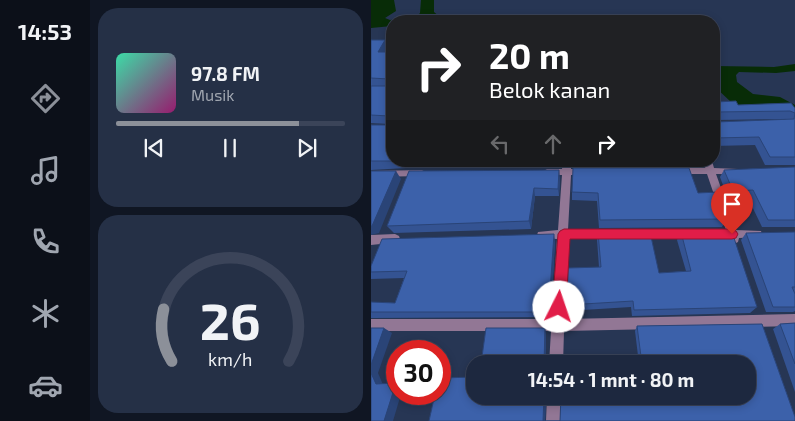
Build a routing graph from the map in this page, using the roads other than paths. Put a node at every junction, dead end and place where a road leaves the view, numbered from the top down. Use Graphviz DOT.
graph roads {
  1 [pos="413,167"];
  2 [pos="567,167"];
  3 [pos="700,167"];
  4 [pos="709,167"];
  5 [pos="717,167"];
  6 [pos="663,171"];
  7 [pos="748,171"];
  8 [pos="430,172"];
  9 [pos="537,172"];
  10 [pos="595,172"];
  11 [pos="371,174"];
  12 [pos="409,177"];
  13 [pos="564,234"];
  14 [pos="732,234"];
  15 [pos="768,234"];
  16 [pos="535,235"];
  17 [pos="403,239"];
  18 [pos="371,240"];
  19 [pos="738,251"];
  20 [pos="760,316"];
  21 [pos="795,320"];
  22 [pos="371,325"];
  23 [pos="558,325"];
  24 [pos="766,335"];
  25 [pos="556,355"];
  26 [pos="554,405"];
  27 [pos="553,421"];
  1 -- 12 [label="street"];
  2 -- 9 [label="street"];
  2 -- 10 [label="street"];
  2 -- 13 [label="street"];
  3 -- 6 [label="street"];
  4 -- 14 [label="street"];
  5 -- 7 [label="street"];
  8 -- 12 [label="street"];
  11 -- 12 [label="street"];
  13 -- 14 [label="street"];
  13 -- 16 [label="street"];
  13 -- 23 [label="street"];
  14 -- 15 [label="street"];
  14 -- 19 [label="street"];
  17 -- 18 [label="street"];
  20 -- 21 [label="street"];
  20 -- 23 [label="street"];
  20 -- 24 [label="street"];
  22 -- 23 [label="street"];
  23 -- 25 [label="street"];
  26 -- 27 [label="street"];
}
